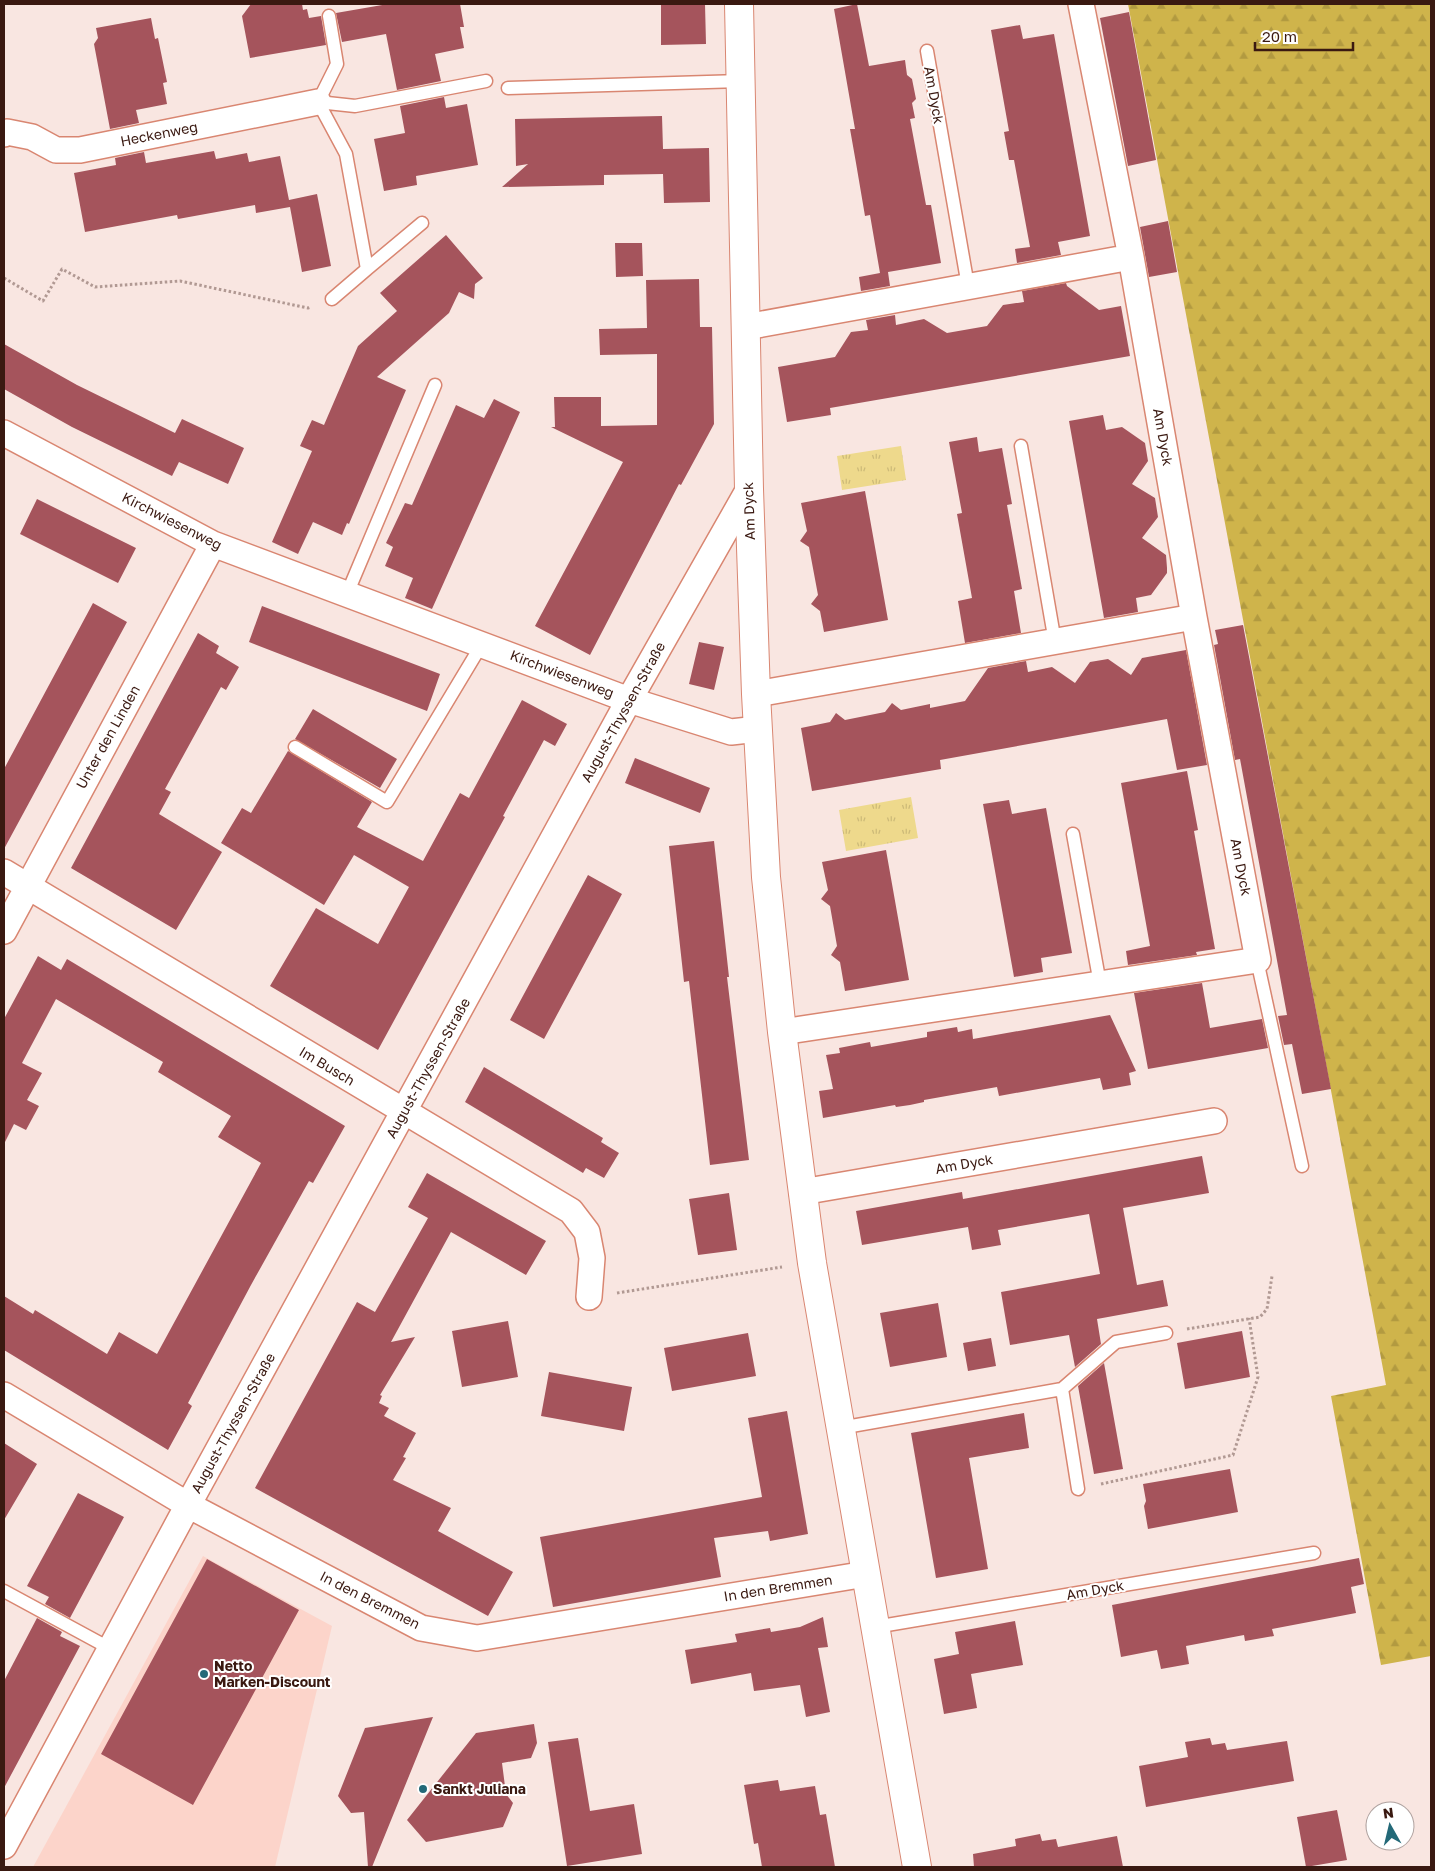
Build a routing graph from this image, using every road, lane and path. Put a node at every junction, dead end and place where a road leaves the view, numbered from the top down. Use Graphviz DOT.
graph roads {
  1 [pos="739,4"];
  2 [pos="1081,4"];
  3 [pos="329,16"];
  4 [pos="927,51"];
  5 [pos="486,81"];
  6 [pos="741,81"];
  7 [pos="508,88"];
  8 [pos="318,102"];
  9 [pos="4,134"];
  10 [pos="422,222"];
  11 [pos="1131,257"];
  12 [pos="367,269"];
  13 [pos="4,278"];
  14 [pos="968,286"];
  15 [pos="332,299"];
  16 [pos="746,327"];
  17 [pos="435,385"];
  18 [pos="4,433"];
  19 [pos="1021,446"];
  20 [pos="748,489"];
  21 [pos="213,544"];
  22 [pos="347,594"];
  23 [pos="1194,617"];
  24 [pos="1055,642"];
  25 [pos="482,644"];
  26 [pos="756,694"];
  27 [pos="629,700"];
  28 [pos="758,729"];
  29 [pos="296,747"];
  30 [pos="1073,834"];
  31 [pos="4,872"];
  32 [pos="27,886"];
  33 [pos="4,931"];
  34 [pos="1257,960"];
  35 [pos="1100,984"];
  36 [pos="782,1032"];
  37 [pos="404,1112"];
  38 [pos="1214,1121"];
  39 [pos="1302,1166"];
  40 [pos="802,1192"];
  41 [pos="812,1263"];
  42 [pos="1272,1276"];
  43 [pos="589,1297"];
  44 [pos="1249,1318"];
  45 [pos="1166,1332"];
  46 [pos="1062,1390"];
  47 [pos="4,1395"];
  48 [pos="840,1428"];
  49 [pos="1078,1489"];
  50 [pos="188,1505"];
  51 [pos="1314,1553"];
  52 [pos="866,1574"];
  53 [pos="4,1591"];
  54 [pos="875,1627"];
  55 [pos="111,1648"];
  56 [pos="4,1846"];
  57 [pos="917,1867"];
  1 -- 6 [label="main road, Am Dyck"];
  2 -- 11 [label="street, Am Dyck"];
  3 -- 8 [label="lane"];
  4 -- 14 [label="lane, Am Dyck"];
  5 -- 8 [label="lane, Heckenweg"];
  6 -- 7 [label="lane"];
  6 -- 16 [label="main road, Am Dyck"];
  8 -- 9 [label="street, Heckenweg"];
  8 -- 12 [label="lane"];
  10 -- 12 [label="lane"];
  11 -- 14 [label="street"];
  11 -- 23 [label="street, Am Dyck"];
  12 -- 15 [label="lane"];
  13 -- 15 [label="path"];
  14 -- 16 [label="street"];
  16 -- 20 [label="main road, Am Dyck"];
  17 -- 22 [label="lane"];
  18 -- 21 [label="street, Kirchwiesenweg"];
  19 -- 24 [label="lane"];
  20 -- 26 [label="main road, Am Dyck"];
  20 -- 27 [label="street, August-Thyssen-Straße"];
  21 -- 22 [label="street, Kirchwiesenweg"];
  21 -- 32 [label="street, Unter den Linden"];
  22 -- 25 [label="street, Kirchwiesenweg"];
  23 -- 24 [label="street"];
  23 -- 34 [label="street, Am Dyck"];
  24 -- 26 [label="street"];
  25 -- 27 [label="street, Kirchwiesenweg"];
  25 -- 29 [label="lane"];
  26 -- 28 [label="main road, Am Dyck"];
  27 -- 28 [label="street, Kirchwiesenweg"];
  27 -- 37 [label="street, August-Thyssen-Straße"];
  28 -- 36 [label="main road, Am Dyck"];
  30 -- 35 [label="lane"];
  31 -- 32 [label="street, Im Busch"];
  32 -- 33 [label="street, Unter den Linden"];
  32 -- 37 [label="street, Im Busch"];
  34 -- 35 [label="street"];
  34 -- 39 [label="lane"];
  35 -- 36 [label="street"];
  36 -- 40 [label="main road, Am Dyck"];
  37 -- 43 [label="street, Im Busch"];
  37 -- 50 [label="street, August-Thyssen-Straße"];
  38 -- 40 [label="street, Am Dyck"];
  40 -- 41 [label="main road, Am Dyck"];
  41 -- 43 [label="path"];
  41 -- 48 [label="main road, Am Dyck"];
  42 -- 44 [label="path"];
  44 -- 45 [label="path"];
  44 -- 49 [label="path"];
  45 -- 46 [label="lane"];
  46 -- 48 [label="lane"];
  46 -- 49 [label="lane"];
  47 -- 50 [label="street, In den Bremmen"];
  48 -- 52 [label="main road, Am Dyck"];
  50 -- 52 [label="street, In den Bremmen"];
  50 -- 55 [label="street, August-Thyssen-Straße"];
  51 -- 54 [label="lane, Am Dyck"];
  52 -- 54 [label="main road, Am Dyck"];
  53 -- 55 [label="lane"];
  54 -- 57 [label="main road, Am Dyck"];
  55 -- 56 [label="street, August-Thyssen-Straße"];
}
